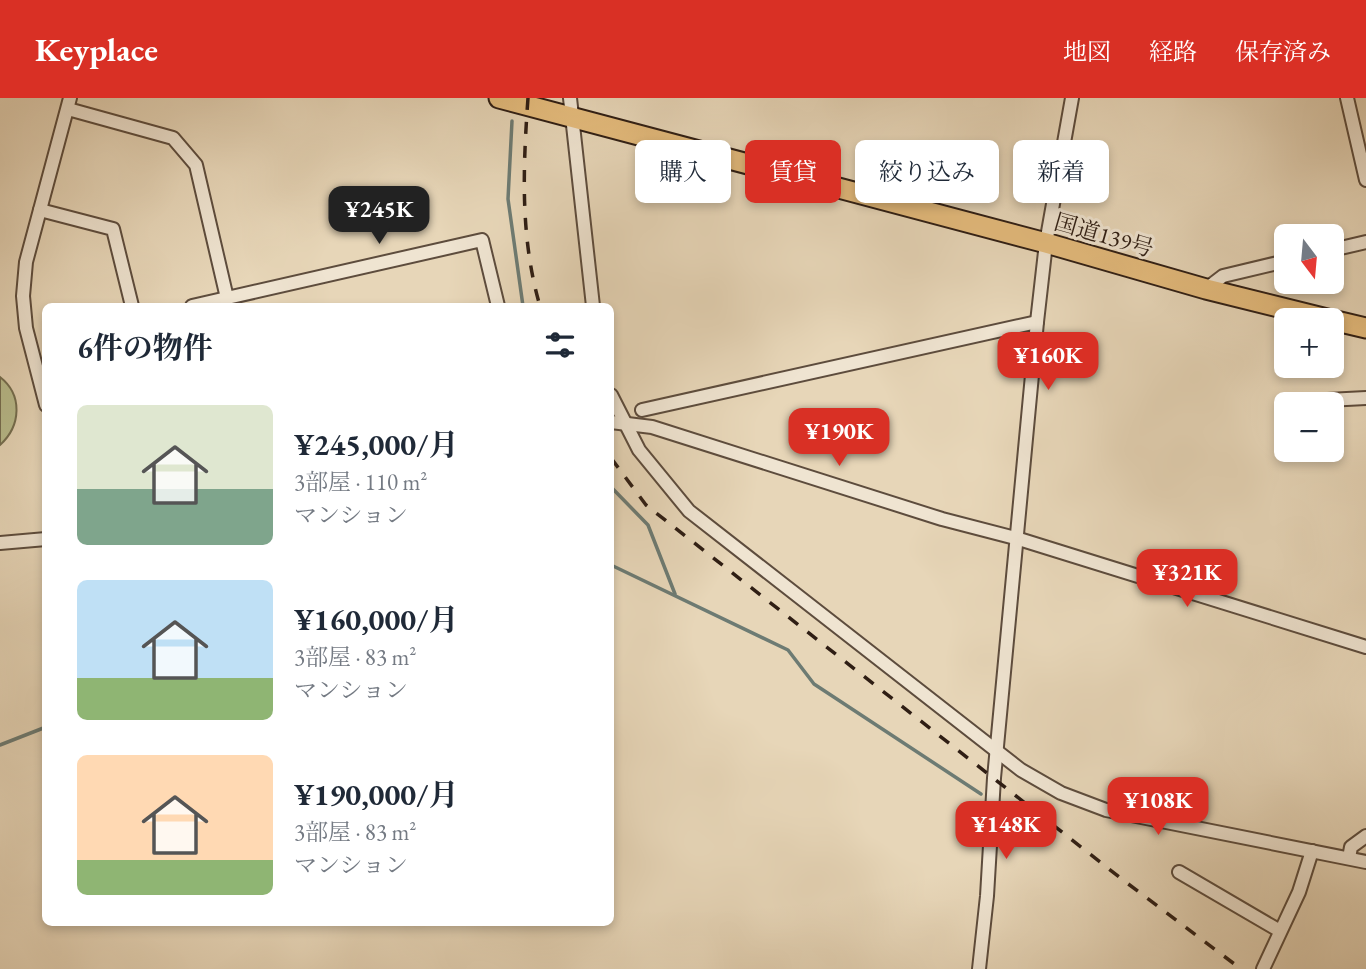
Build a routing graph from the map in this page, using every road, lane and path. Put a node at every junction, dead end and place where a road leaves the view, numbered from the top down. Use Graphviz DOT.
graph roads {
  1 [pos="503,98"];
  2 [pos="570,98"];
  3 [pos="1072,98"];
  4 [pos="1347,98"];
  5 [pos="69,104"];
  6 [pos="573,118"];
  7 [pos="1366,180"];
  8 [pos="40,210"];
  9 [pos="1366,242"];
  10 [pos="1046,243"];
  11 [pos="1344,247"];
  12 [pos="1274,264"];
  13 [pos="1206,289"];
  14 [pos="228,298"];
  15 [pos="131,303"];
  16 [pos="206,303"];
  17 [pos="497,303"];
  18 [pos="593,303"];
  19 [pos="1283,308"];
  20 [pos="1037,322"];
  21 [pos="1344,323"];
  22 [pos="1366,328"];
  23 [pos="42,390"];
  24 [pos="1366,397"];
  25 [pos="1344,399"];
  26 [pos="642,410"];
  27 [pos="617,422"];
  28 [pos="42,539"];
  29 [pos="1018,539"];
  30 [pos="0,543"];
  31 [pos="1366,647"];
  32 [pos="998,750"];
  33 [pos="1366,836"];
  34 [pos="1312,851"];
  35 [pos="1349,858"];
  36 [pos="1366,862"];
  37 [pos="1179,872"];
  38 [pos="1280,931"];
  39 [pos="979,969"];
  40 [pos="1263,969"];
  1 -- 6 [label="highway, 国道139号"];
  2 -- 6 [label="street"];
  3 -- 10 [label="street"];
  4 -- 7 [label="street"];
  5 -- 8 [label="street"];
  5 -- 14 [label="street"];
  6 -- 10 [label="highway, 国道139号"];
  6 -- 18 [label="street"];
  8 -- 15 [label="street"];
  8 -- 23 [label="street"];
  9 -- 11 [label="street"];
  10 -- 13 [label="highway, 国道139号"];
  10 -- 20 [label="street"];
  12 -- 13 [label="street"];
  13 -- 19 [label="highway, 国道139号"];
  14 -- 16 [label="street"];
  14 -- 17 [label="street"];
  20 -- 26 [label="street"];
  20 -- 29 [label="street"];
  21 -- 22 [label="highway, 国道139号"];
  24 -- 25 [label="street"];
  27 -- 29 [label="street"];
  27 -- 32 [label="street"];
  28 -- 30 [label="street"];
  29 -- 31 [label="street"];
  29 -- 32 [label="street"];
  32 -- 34 [label="street"];
  32 -- 39 [label="street"];
  33 -- 35 [label="street"];
  34 -- 35 [label="street"];
  34 -- 38 [label="street"];
  35 -- 36 [label="street"];
  37 -- 38 [label="street"];
  38 -- 40 [label="street"];
}
